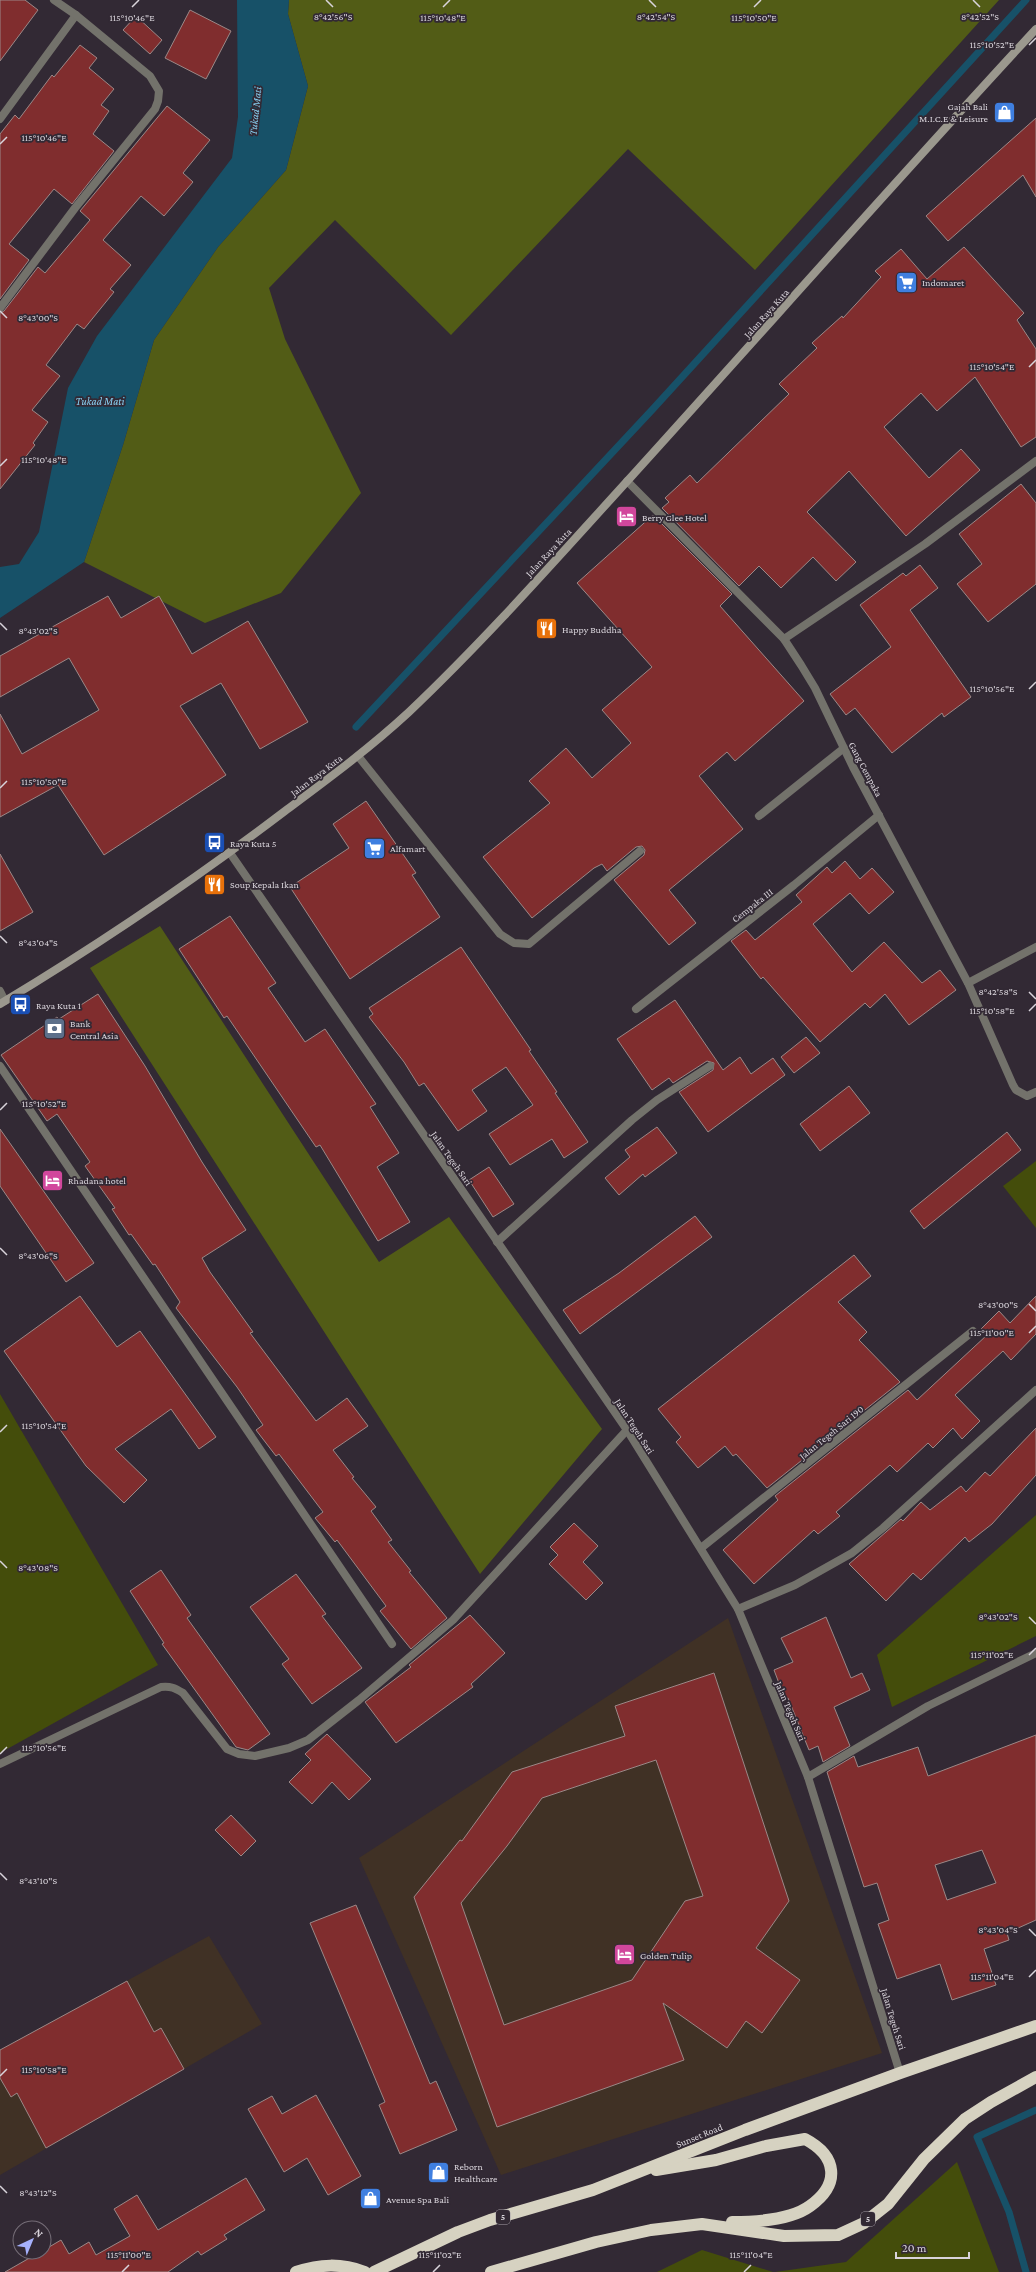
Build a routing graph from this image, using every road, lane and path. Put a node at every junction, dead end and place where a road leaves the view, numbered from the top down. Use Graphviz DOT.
graph roads {
  1 [pos="54,0"];
  2 [pos="76,15"];
  3 [pos="1036,29"];
  4 [pos="0,119"];
  5 [pos="0,308"];
  6 [pos="1036,461"];
  7 [pos="627,481"];
  8 [pos="784,639"];
  9 [pos="844,748"];
  10 [pos="358,756"];
  11 [pos="879,815"];
  12 [pos="759,816"];
  13 [pos="640,851"];
  14 [pos="230,853"];
  15 [pos="1036,947"];
  16 [pos="968,983"];
  17 [pos="0,992"];
  18 [pos="3,1002"];
  19 [pos="636,1008"];
  20 [pos="0,1066"];
  21 [pos="710,1066"];
  22 [pos="1036,1092"];
  23 [pos="497,1242"];
  24 [pos="973,1331"];
  25 [pos="1036,1390"];
  26 [pos="627,1430"];
  27 [pos="700,1548"];
  28 [pos="738,1609"];
  29 [pos="392,1644"];
  30 [pos="1036,1653"];
  31 [pos="0,1764"];
  32 [pos="808,1777"];
  33 [pos="1036,2026"];
  34 [pos="900,2073"];
  35 [pos="1036,2077"];
  36 [pos="637,2172"];
  37 [pos="702,2224"];
  38 [pos="296,2272"];
  39 [pos="365,2272"];
  40 [pos="374,2272"];
  41 [pos="491,2272"];
  1 -- 2 [label="street"];
  2 -- 4 [label="street"];
  2 -- 5 [label="street"];
  3 -- 7 [label="main road, Jalan Raya Kuta"];
  6 -- 8 [label="street"];
  7 -- 8 [label="street, Gang Cempaka"];
  7 -- 10 [label="main road, Jalan Raya Kuta"];
  8 -- 9 [label="street, Gang Cempaka"];
  9 -- 11 [label="street, Gang Cempaka"];
  9 -- 12 [label="street"];
  10 -- 13 [label="street"];
  10 -- 14 [label="main road, Jalan Raya Kuta"];
  11 -- 16 [label="street, Gang Cempaka"];
  11 -- 19 [label="street, Cempaka III"];
  14 -- 18 [label="main road, Jalan Raya Kuta"];
  14 -- 23 [label="street, Jalan Tegeh Sari"];
  15 -- 16 [label="street"];
  16 -- 22 [label="street, Gang Cempaka"];
  17 -- 18 [label="street"];
  20 -- 29 [label="street"];
  21 -- 23 [label="street"];
  23 -- 26 [label="street, Jalan Tegeh Sari"];
  24 -- 27 [label="street, Jalan Tegeh Sari 190"];
  25 -- 28 [label="street"];
  26 -- 27 [label="street, Jalan Tegeh Sari"];
  26 -- 31 [label="street"];
  27 -- 28 [label="street, Jalan Tegeh Sari"];
  28 -- 32 [label="street, Jalan Tegeh Sari"];
  30 -- 32 [label="street"];
  32 -- 34 [label="street, Jalan Tegeh Sari"];
  33 -- 34 [label="highway, Sunset Road / 5"];
  34 -- 36 [label="highway, Sunset Road / 5"];
  35 -- 37 [label="highway, 5"];
  36 -- 37 [label="highway"];
  36 -- 40 [label="highway, Sunset Road / 5"];
  37 -- 41 [label="highway, 5"];
  38 -- 39 [label="highway"];
}
